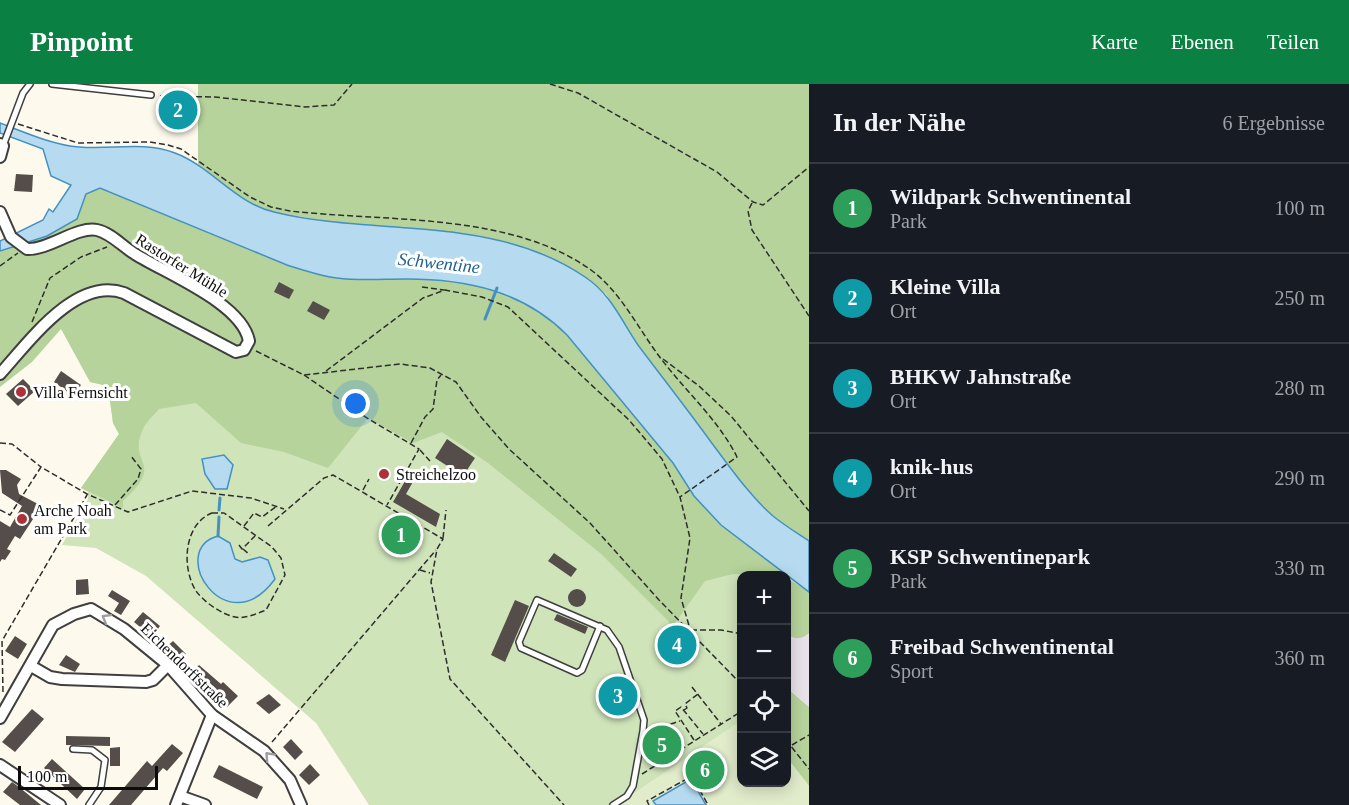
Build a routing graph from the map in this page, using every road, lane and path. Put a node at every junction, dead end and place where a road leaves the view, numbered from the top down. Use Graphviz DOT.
graph roads {
  1 [pos="30,84"];
  2 [pos="52,84"];
  3 [pos="352,84"];
  4 [pos="550,84"];
  5 [pos="151,95"];
  6 [pos="11,123"];
  7 [pos="2,146"];
  8 [pos="809,167"];
  9 [pos="753,202"];
  10 [pos="0,212"];
  11 [pos="119,243"];
  12 [pos="21,247"];
  13 [pos="0,266"];
  14 [pos="422,287"];
  15 [pos="445,290"];
  16 [pos="809,316"];
  17 [pos="33,321"];
  18 [pos="247,346"];
  19 [pos="660,357"];
  20 [pos="4,370"];
  21 [pos="325,371"];
  22 [pos="442,374"];
  23 [pos="304,375"];
  24 [pos="0,443"];
  25 [pos="410,444"];
  26 [pos="419,449"];
  27 [pos="131,456"];
  28 [pos="430,461"];
  29 [pos="41,467"];
  30 [pos="369,479"];
  31 [pos="362,491"];
  32 [pos="87,494"];
  33 [pos="680,497"];
  34 [pos="278,505"];
  35 [pos="387,505"];
  36 [pos="115,506"];
  37 [pos="0,510"];
  38 [pos="285,510"];
  39 [pos="446,510"];
  40 [pos="809,511"];
  41 [pos="268,526"];
  42 [pos="244,527"];
  43 [pos="255,536"];
  44 [pos="443,539"];
  45 [pos="239,545"];
  46 [pos="242,549"];
  47 [pos="437,549"];
  48 [pos="250,555"];
  49 [pos="419,570"];
  50 [pos="431,574"];
  51 [pos="600,626"];
  52 [pos="690,630"];
  53 [pos="737,633"];
  54 [pos="168,665"];
  55 [pos="31,666"];
  56 [pos="1,672"];
  57 [pos="737,682"];
  58 [pos="692,687"];
  59 [pos="698,694"];
  60 [pos="7,707"];
  61 [pos="684,710"];
  62 [pos="737,714"];
  63 [pos="212,715"];
  64 [pos="0,718"];
  65 [pos="681,720"];
  66 [pos="721,724"];
  67 [pos="660,725"];
  68 [pos="673,732"];
  69 [pos="661,734"];
  70 [pos="704,735"];
  71 [pos="809,735"];
  72 [pos="695,741"];
  73 [pos="791,746"];
  74 [pos="73,749"];
  75 [pos="264,751"];
  76 [pos="677,752"];
  77 [pos="665,760"];
  78 [pos="0,765"];
  79 [pos="809,769"];
  80 [pos="637,777"];
  81 [pos="705,781"];
  82 [pos="697,785"];
  83 [pos="178,801"];
  84 [pos="60,805"];
  85 [pos="89,805"];
  86 [pos="205,805"];
  87 [pos="301,805"];
  88 [pos="564,805"];
  89 [pos="613,805"];
  90 [pos="650,805"];
  91 [pos="708,805"];
  1 -- 6 [label="lane"];
  2 -- 5 [label="lane"];
  3 -- 5 [label="path"];
  4 -- 9 [label="path"];
  6 -- 7 [label="lane"];
  6 -- 19 [label="path"];
  8 -- 9 [label="path"];
  9 -- 16 [label="path"];
  10 -- 12 [label="street"];
  11 -- 12 [label="street, Rastorfer Mühle"];
  11 -- 17 [label="path"];
  11 -- 18 [label="street, Rastorfer Mühle"];
  12 -- 13 [label="path"];
  14 -- 15 [label="path"];
  15 -- 21 [label="path"];
  15 -- 33 [label="path"];
  18 -- 20 [label="street"];
  18 -- 23 [label="path"];
  19 -- 33 [label="path"];
  19 -- 40 [label="path"];
  21 -- 22 [label="path"];
  21 -- 23 [label="path"];
  22 -- 25 [label="path"];
  22 -- 52 [label="path"];
  23 -- 25 [label="path"];
  24 -- 29 [label="path"];
  25 -- 26 [label="path"];
  26 -- 28 [label="path"];
  26 -- 35 [label="path"];
  27 -- 36 [label="path"];
  29 -- 32 [label="path"];
  29 -- 37 [label="path"];
  30 -- 31 [label="path"];
  31 -- 35 [label="path"];
  31 -- 38 [label="path"];
  32 -- 36 [label="path"];
  32 -- 56 [label="path"];
  33 -- 52 [label="path"];
  34 -- 36 [label="path"];
  34 -- 38 [label="path"];
  34 -- 42 [label="path"];
  35 -- 44 [label="path"];
  38 -- 41 [label="path"];
  39 -- 44 [label="path"];
  42 -- 43 [label="path"];
  42 -- 43 [label="path"];
  43 -- 46 [label="path"];
  44 -- 47 [label="path"];
  45 -- 46 [label="path"];
  46 -- 48 [label="path"];
  47 -- 49 [label="path"];
  47 -- 50 [label="path"];
  49 -- 50 [label="path"];
  49 -- 75 [label="path"];
  50 -- 88 [label="path"];
  51 -- 51 [label="lane"];
  51 -- 80 [label="lane"];
  52 -- 53 [label="path"];
  52 -- 57 [label="path"];
  54 -- 55 [label="street"];
  54 -- 55 [label="street, Eichendorffstraße, one-way"];
  54 -- 63 [label="street, Eichendorffstraße"];
  55 -- 60 [label="street, Eichendorffstraße"];
  56 -- 60 [label="path"];
  58 -- 59 [label="path"];
  59 -- 61 [label="path"];
  59 -- 66 [label="path"];
  60 -- 64 [label="street, Eichendorffstraße"];
  61 -- 65 [label="path"];
  61 -- 70 [label="path"];
  62 -- 66 [label="path"];
  63 -- 75 [label="street, Eichendorffstraße"];
  63 -- 83 [label="street"];
  65 -- 68 [label="path"];
  65 -- 72 [label="path"];
  66 -- 70 [label="path"];
  67 -- 69 [label="path"];
  68 -- 69 [label="path"];
  68 -- 76 [label="path"];
  69 -- 77 [label="path"];
  70 -- 72 [label="path"];
  71 -- 73 [label="path"];
  72 -- 76 [label="path"];
  73 -- 79 [label="path"];
  74 -- 85 [label="lane"];
  87 -- 75 [label="street, Eichendorffstraße, one-way"];
  76 -- 77 [label="path"];
  77 -- 80 [label="path"];
  78 -- 84 [label="street"];
  80 -- 89 [label="lane"];
  81 -- 82 [label="path"];
  82 -- 90 [label="path"];
  82 -- 91 [label="path"];
  83 -- 86 [label="street"];
}
